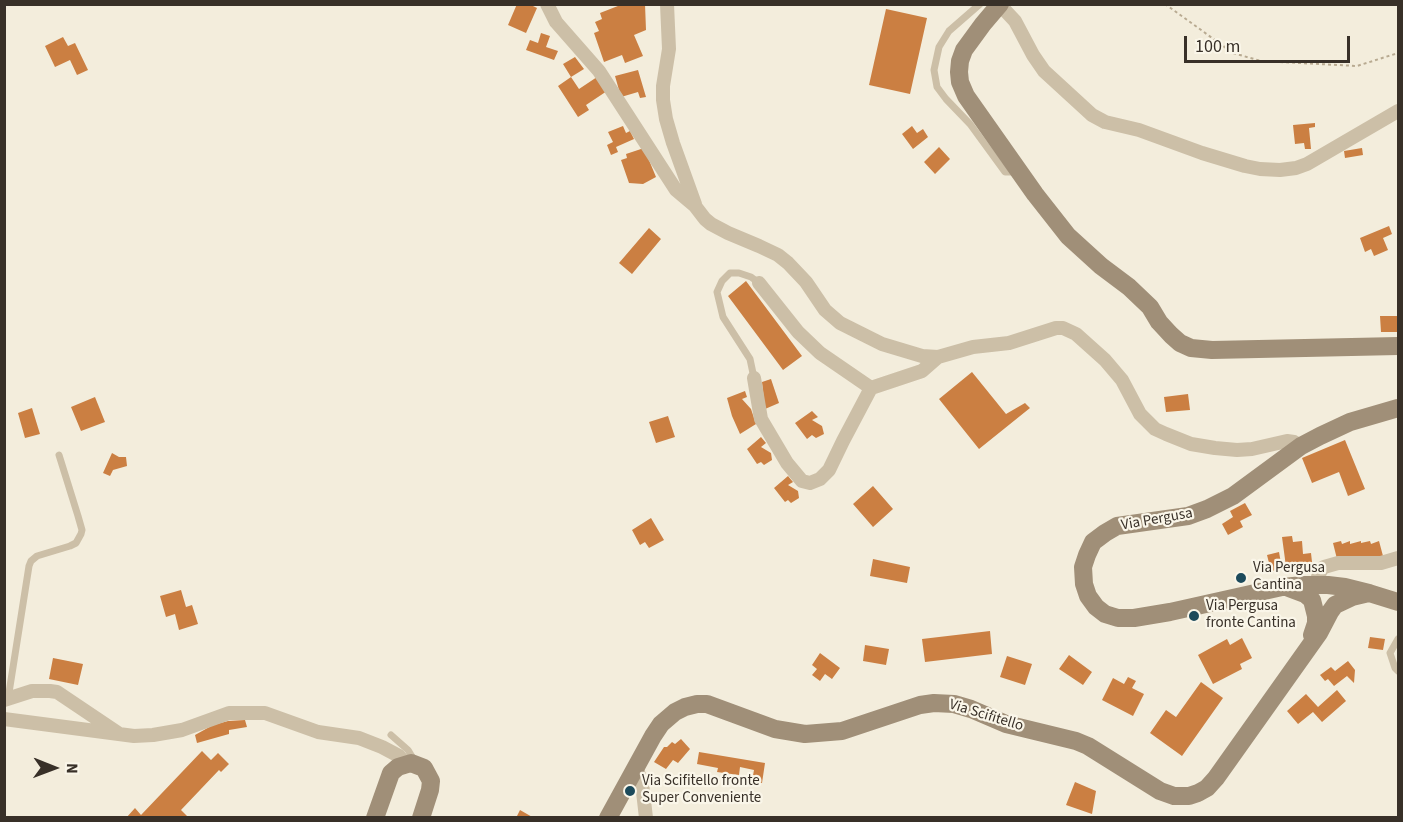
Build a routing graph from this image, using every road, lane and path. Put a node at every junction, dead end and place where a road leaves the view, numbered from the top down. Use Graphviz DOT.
graph roads {
  1 [pos="547,4"];
  2 [pos="667,4"];
  3 [pos="980,4"];
  4 [pos="1165,4"];
  5 [pos="1000,5"];
  6 [pos="1398,53"];
  7 [pos="1398,111"];
  8 [pos="1019,172"];
  9 [pos="695,206"];
  10 [pos="759,283"];
  11 [pos="1398,346"];
  12 [pos="938,357"];
  13 [pos="754,378"];
  14 [pos="871,388"];
  15 [pos="1398,408"];
  16 [pos="1301,446"];
  17 [pos="59,455"];
  18 [pos="1398,558"];
  19 [pos="1323,585"];
  20 [pos="1282,587"];
  21 [pos="1369,593"];
  22 [pos="1398,602"];
  23 [pos="1323,614"];
  24 [pos="1398,639"];
  25 [pos="1398,671"];
  26 [pos="6,700"];
  27 [pos="4,719"];
  28 [pos="119,734"];
  29 [pos="391,735"];
  30 [pos="412,764"];
  31 [pos="636,767"];
  32 [pos="375,818"];
  33 [pos="421,818"];
  34 [pos="608,818"];
  35 [pos="646,818"];
  1 -- 9 [label="street"];
  2 -- 9 [label="street"];
  3 -- 8 [label="lane"];
  4 -- 6 [label="path"];
  5 -- 7 [label="street"];
  5 -- 8 [label="main road"];
  8 -- 11 [label="main road"];
  9 -- 12 [label="street"];
  10 -- 13 [label="lane"];
  10 -- 14 [label="street"];
  12 -- 14 [label="street"];
  12 -- 16 [label="street"];
  13 -- 14 [label="street"];
  15 -- 16 [label="main road, Via Pergusa"];
  16 -- 20 [label="main road, Via Pergusa"];
  17 -- 26 [label="lane"];
  18 -- 19 [label="street"];
  19 -- 20 [label="main road, Via Pergusa"];
  19 -- 21 [label="main road, Via Pergusa"];
  19 -- 23 [label="main road"];
  20 -- 23 [label="main road"];
  21 -- 22 [label="main road, Via Pergusa"];
  21 -- 23 [label="main road"];
  23 -- 31 [label="main road, Via Scifitello"];
  24 -- 25 [label="lane"];
  26 -- 28 [label="street"];
  27 -- 28 [label="street"];
  28 -- 30 [label="street"];
  29 -- 30 [label="lane"];
  30 -- 32 [label="main road"];
  30 -- 33 [label="main road"];
  31 -- 34 [label="main road, Via Scifitello"];
  31 -- 35 [label="street"];
}
